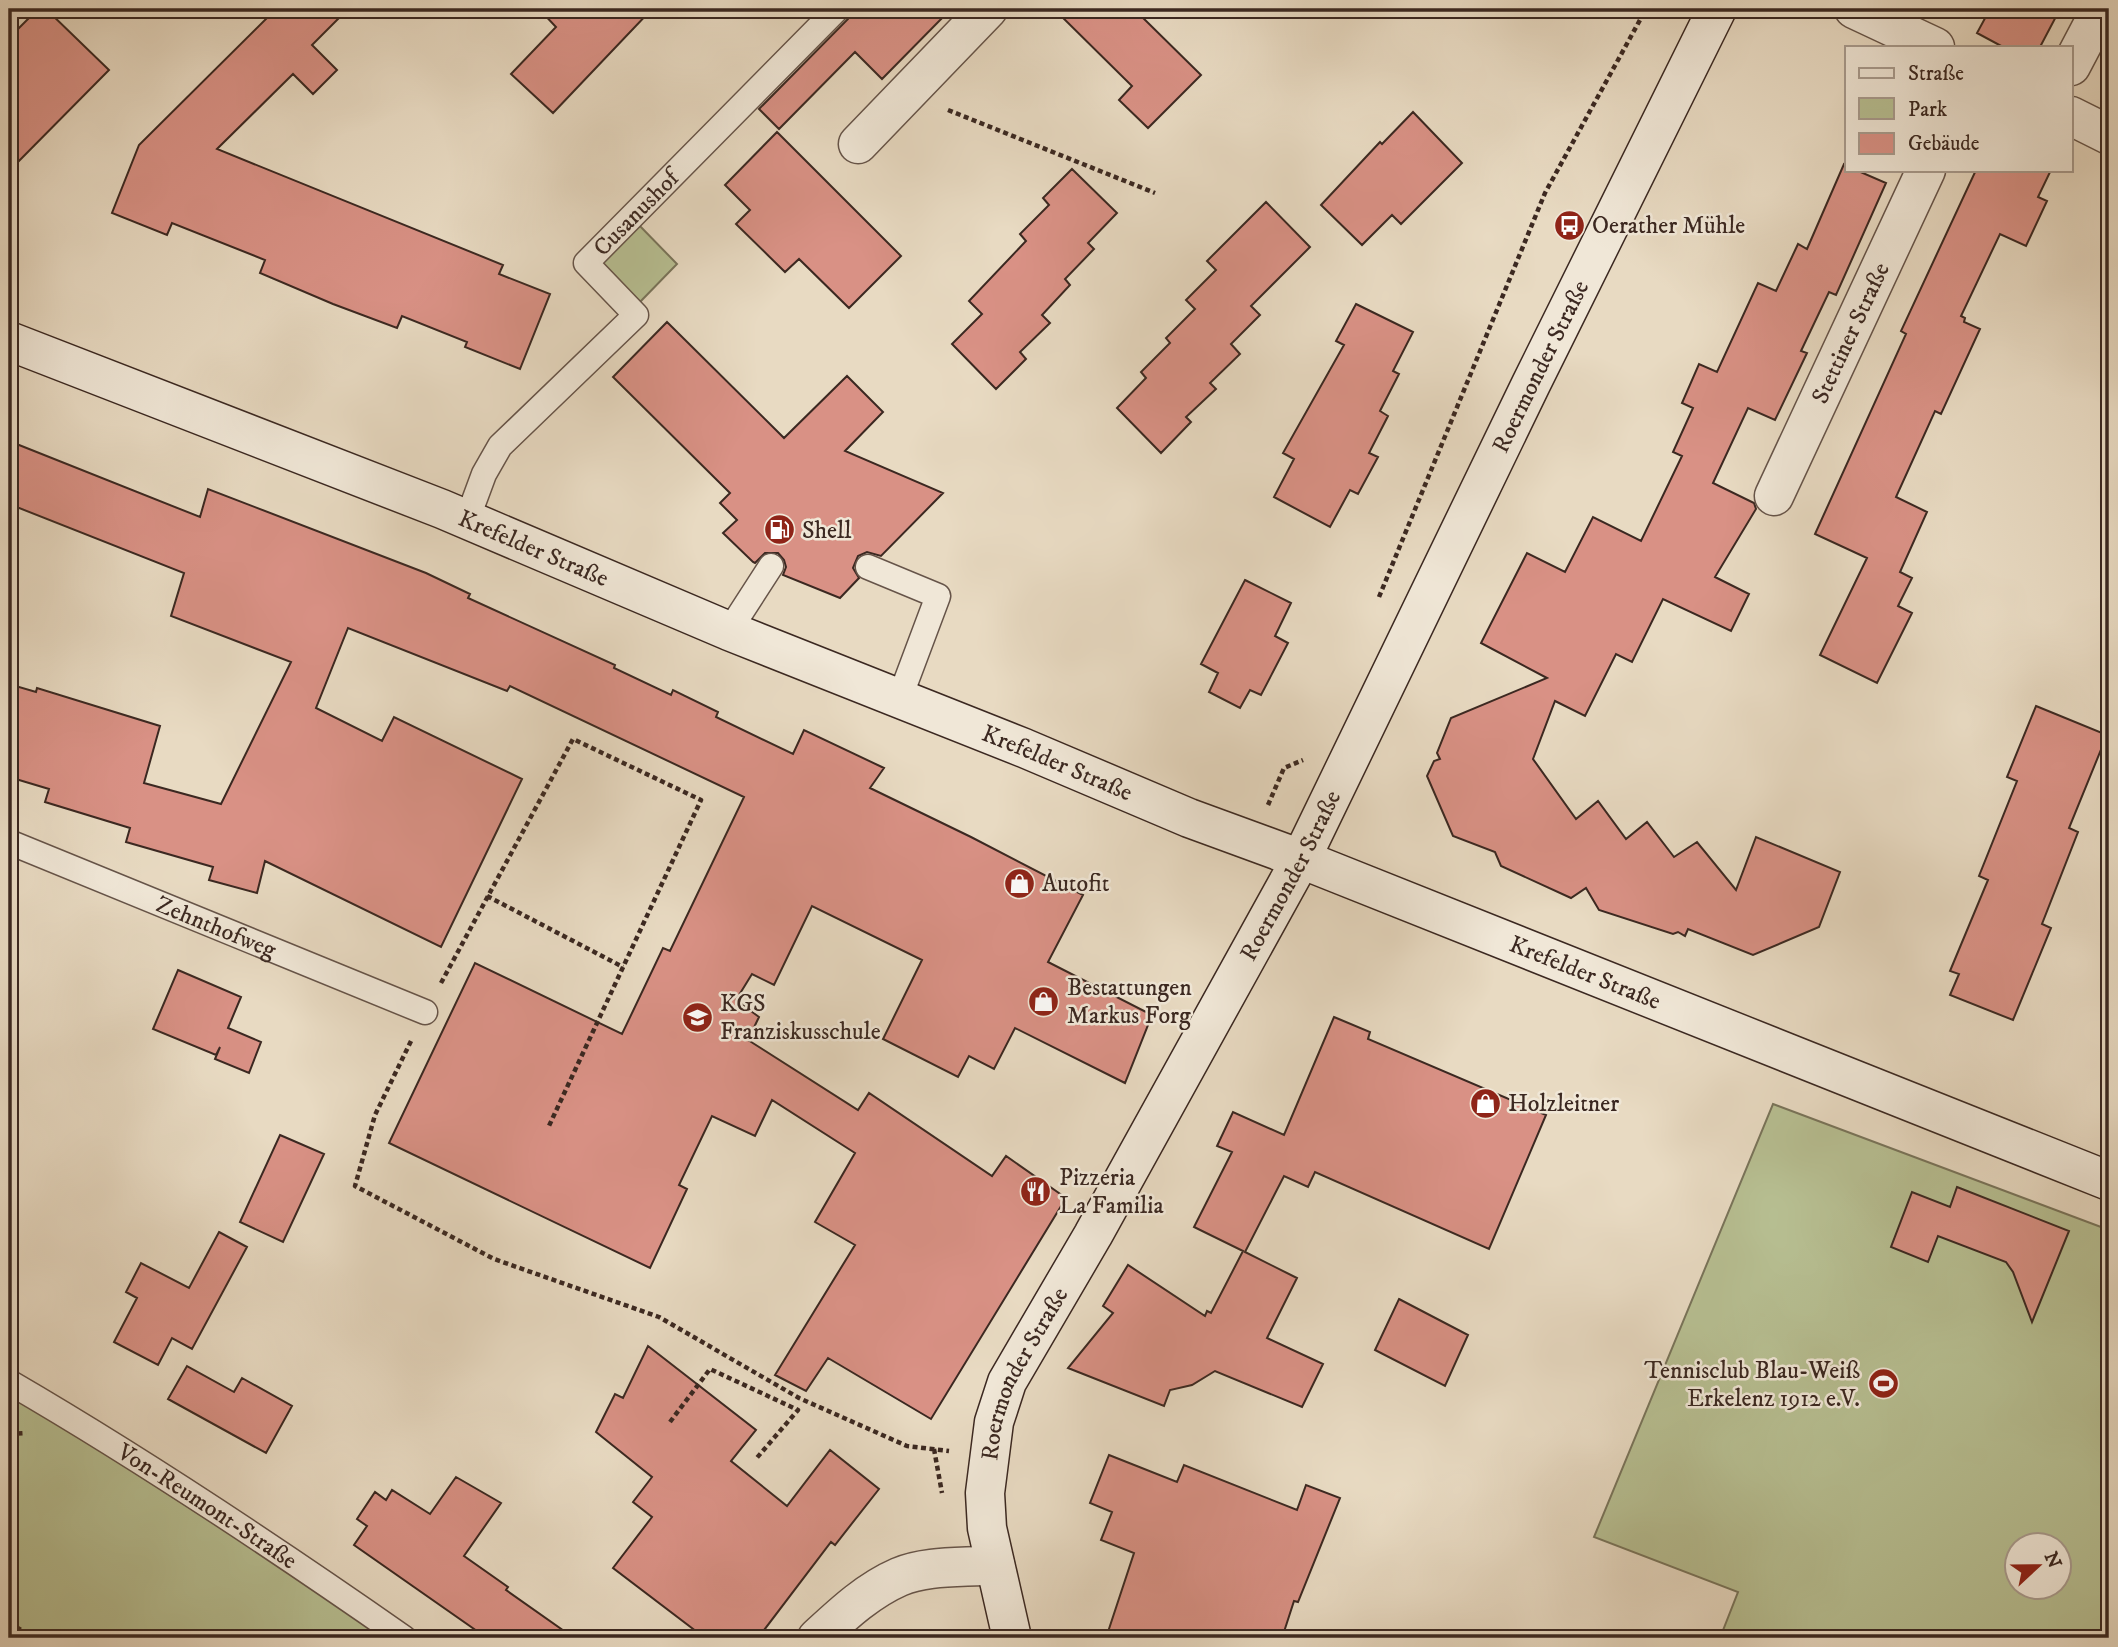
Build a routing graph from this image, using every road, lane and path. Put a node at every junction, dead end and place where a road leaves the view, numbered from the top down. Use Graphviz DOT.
graph roads {
  1 [pos="837,9"];
  2 [pos="988,9"];
  3 [pos="1646,9"];
  4 [pos="1717,9"];
  5 [pos="1854,9"];
  6 [pos="2101,9"];
  7 [pos="1933,46"];
  8 [pos="2072,64"];
  9 [pos="911,89"];
  10 [pos="2072,116"];
  11 [pos="2109,135"];
  12 [pos="858,144"];
  13 [pos="1925,172"];
  14 [pos="1155,193"];
  15 [pos="9,341"];
  16 [pos="1774,496"];
  17 [pos="467,520"];
  18 [pos="771,566"];
  19 [pos="868,567"];
  20 [pos="1376,604"];
  21 [pos="729,631"];
  22 [pos="899,700"];
  23 [pos="1308,749"];
  24 [pos="1252,841"];
  25 [pos="9,842"];
  26 [pos="1301,859"];
  27 [pos="488,896"];
  28 [pos="623,967"];
  29 [pos="425,1012"];
  30 [pos="548,1128"];
  31 [pos="2109,1181"];
  32 [pos="9,1382"];
  33 [pos="670,1422"];
  34 [pos="988,1456"];
  35 [pos="755,1460"];
  36 [pos="995,1565"];
  37 [pos="9,1623"];
  38 [pos="35,1638"];
  39 [pos="404,1638"];
  40 [pos="817,1638"];
  41 [pos="1012,1638"];
  1 -- 17 [label="lane, Cusanushof"];
  2 -- 9 [label="street"];
  3 -- 20 [label="path"];
  4 -- 26 [label="street, Roermonder Straße"];
  5 -- 7 [label="street"];
  6 -- 8 [label="street"];
  9 -- 12 [label="street"];
  9 -- 14 [label="path"];
  10 -- 11 [label="street"];
  13 -- 16 [label="street, Stettiner Straße"];
  15 -- 17 [label="street, Krefelder Straße"];
  17 -- 21 [label="street, Krefelder Straße"];
  18 -- 21 [label="lane"];
  19 -- 22 [label="lane"];
  21 -- 22 [label="street, Krefelder Straße"];
  22 -- 24 [label="street, Krefelder Straße"];
  23 -- 24 [label="path"];
  24 -- 26 [label="street, Krefelder Straße"];
  25 -- 29 [label="lane, Zehnthofweg"];
  26 -- 31 [label="street, Krefelder Straße"];
  26 -- 34 [label="street, Roermonder Straße"];
  27 -- 28 [label="path"];
  27 -- 28 [label="path"];
  27 -- 29 [label="path"];
  28 -- 30 [label="path"];
  29 -- 34 [label="path"];
  32 -- 39 [label="lane, Von-Reumont-Straße"];
  33 -- 35 [label="path"];
  34 -- 36 [label="street, Roermonder Straße"];
  36 -- 40 [label="street"];
  36 -- 41 [label="street, Roermonder Straße"];
  37 -- 38 [label="path"];
}
